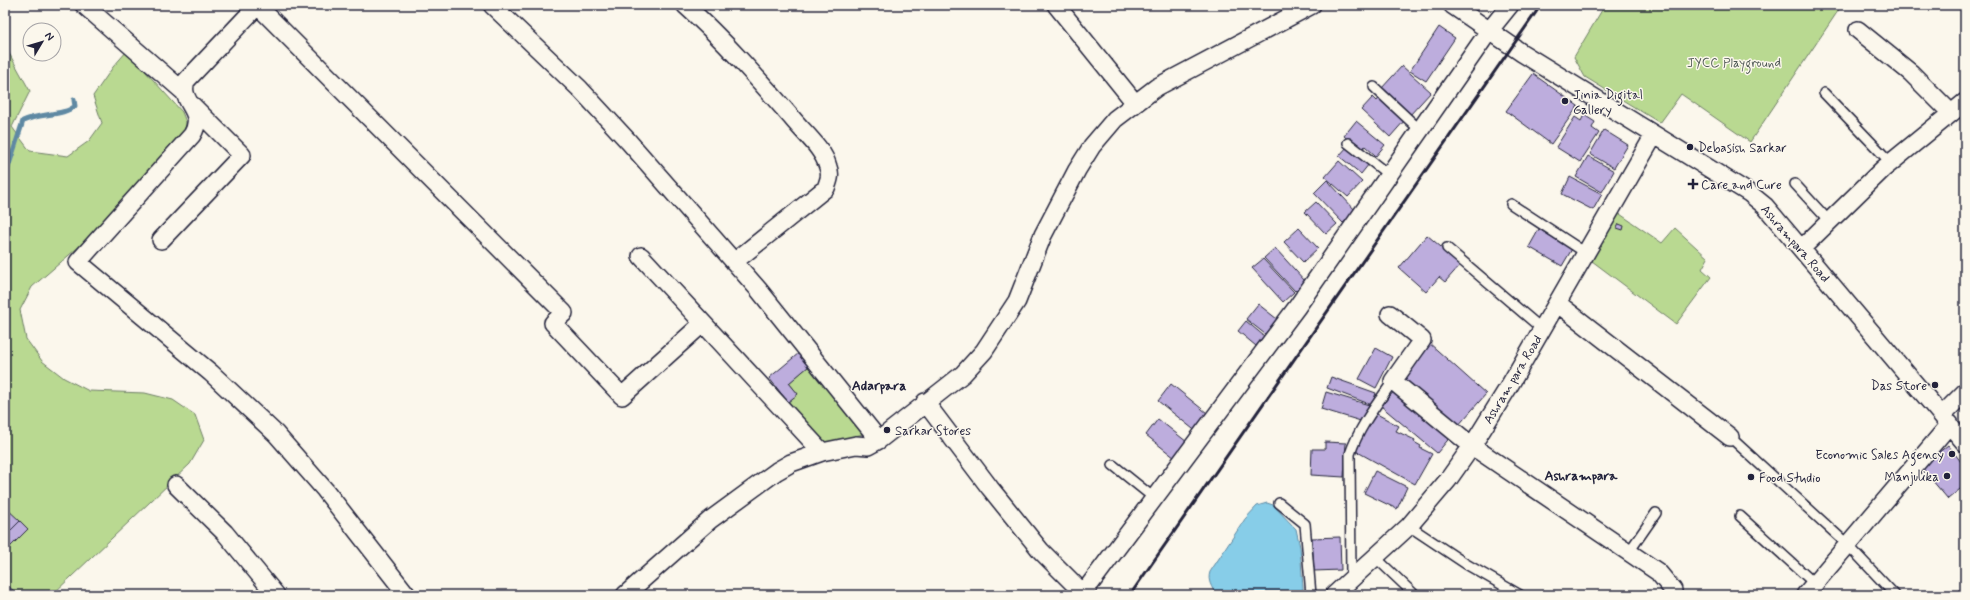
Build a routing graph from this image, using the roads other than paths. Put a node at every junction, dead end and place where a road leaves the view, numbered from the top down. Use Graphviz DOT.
graph roads {
  1 [pos="84,5"];
  2 [pos="258,5"];
  3 [pos="492,5"];
  4 [pos="685,5"];
  5 [pos="1056,5"];
  6 [pos="1312,5"];
  7 [pos="1452,5"];
  8 [pos="1510,5"];
  9 [pos="1858,30"];
  10 [pos="1489,31"];
  11 [pos="1374,87"];
  12 [pos="1824,93"];
  13 [pos="186,96"];
  14 [pos="1965,102"];
  15 [pos="1135,103"];
  16 [pos="1951,113"];
  17 [pos="1420,130"];
  18 [pos="1654,135"];
  19 [pos="1348,143"];
  20 [pos="1891,163"];
  21 [pos="1389,175"];
  22 [pos="1795,184"];
  23 [pos="1511,204"];
  24 [pos="1829,221"];
  25 [pos="161,240"];
  26 [pos="1448,248"];
  27 [pos="1802,248"];
  28 [pos="1586,253"];
  29 [pos="641,256"];
  30 [pos="734,262"];
  31 [pos="1557,303"];
  32 [pos="1390,314"];
  33 [pos="702,324"];
  34 [pos="1542,329"];
  35 [pos="1393,381"];
  36 [pos="1965,392"];
  37 [pos="925,402"];
  38 [pos="1946,420"];
  39 [pos="1730,437"];
  40 [pos="880,440"];
  41 [pos="1965,443"];
  42 [pos="1472,446"];
  43 [pos="822,452"];
  44 [pos="1113,465"];
  45 [pos="176,485"];
  46 [pos="1154,498"];
  47 [pos="1279,503"];
  48 [pos="1656,513"];
  49 [pos="1740,516"];
  50 [pos="1409,526"];
  51 [pos="1847,544"];
  52 [pos="1629,552"];
  53 [pos="1376,557"];
  54 [pos="1351,580"];
  55 [pos="1810,589"];
  56 [pos="1674,590"];
  57 [pos="1082,594"];
  58 [pos="276,595"];
  59 [pos="407,595"];
  60 [pos="625,595"];
  61 [pos="1311,595"];
  62 [pos="1334,595"];
  63 [pos="1415,595"];
  64 [pos="1520,595"];
  65 [pos="1895,595"];
  1 -- 13 [label="street"];
  2 -- 13 [label="street"];
  2 -- 33 [label="street"];
  3 -- 30 [label="street"];
  4 -- 30 [label="street"];
  5 -- 15 [label="street"];
  6 -- 15 [label="street"];
  7 -- 10 [label="street, Ashrampara Road"];
  8 -- 10 [label="street"];
  9 -- 16 [label="street"];
  10 -- 17 [label="street"];
  10 -- 18 [label="street, Ashrampara Road"];
  11 -- 17 [label="lane"];
  12 -- 20 [label="lane"];
  13 -- 25 [label="street"];
  13 -- 59 [label="street"];
  14 -- 16 [label="street"];
  15 -- 37 [label="street"];
  16 -- 20 [label="street"];
  17 -- 21 [label="street"];
  18 -- 27 [label="street, Ashrampara Road"];
  18 -- 28 [label="street, Ashram para Road"];
  19 -- 21 [label="lane"];
  20 -- 24 [label="street"];
  21 -- 46 [label="street"];
  22 -- 24 [label="lane"];
  23 -- 28 [label="lane"];
  24 -- 27 [label="street"];
  26 -- 34 [label="lane"];
  27 -- 38 [label="street, Ashrampara Road"];
  28 -- 31 [label="street, Ashram para Road"];
  29 -- 33 [label="street"];
  30 -- 40 [label="street"];
  31 -- 34 [label="street, Ashram para Road"];
  31 -- 39 [label="street"];
  32 -- 35 [label="street"];
  33 -- 43 [label="street"];
  34 -- 42 [label="street, Ashram para Road"];
  35 -- 42 [label="street"];
  35 -- 54 [label="lane"];
  36 -- 38 [label="street"];
  37 -- 40 [label="street"];
  37 -- 57 [label="street"];
  38 -- 41 [label="street, Ashrampara Road"];
  38 -- 51 [label="street"];
  39 -- 51 [label="lane"];
  40 -- 43 [label="street"];
  42 -- 50 [label="street, Ashram para Road"];
  42 -- 52 [label="street"];
  43 -- 60 [label="street"];
  44 -- 46 [label="lane"];
  45 -- 58 [label="street"];
  46 -- 57 [label="street"];
  47 -- 61 [label="lane"];
  48 -- 52 [label="lane"];
  49 -- 55 [label="lane"];
  50 -- 53 [label="street, Ashram para Road"];
  50 -- 64 [label="lane"];
  51 -- 55 [label="street"];
  51 -- 65 [label="lane"];
  52 -- 56 [label="street"];
  53 -- 54 [label="street, Ashram para Road"];
  53 -- 63 [label="lane"];
  54 -- 62 [label="street, Ashram para Road"];
}
